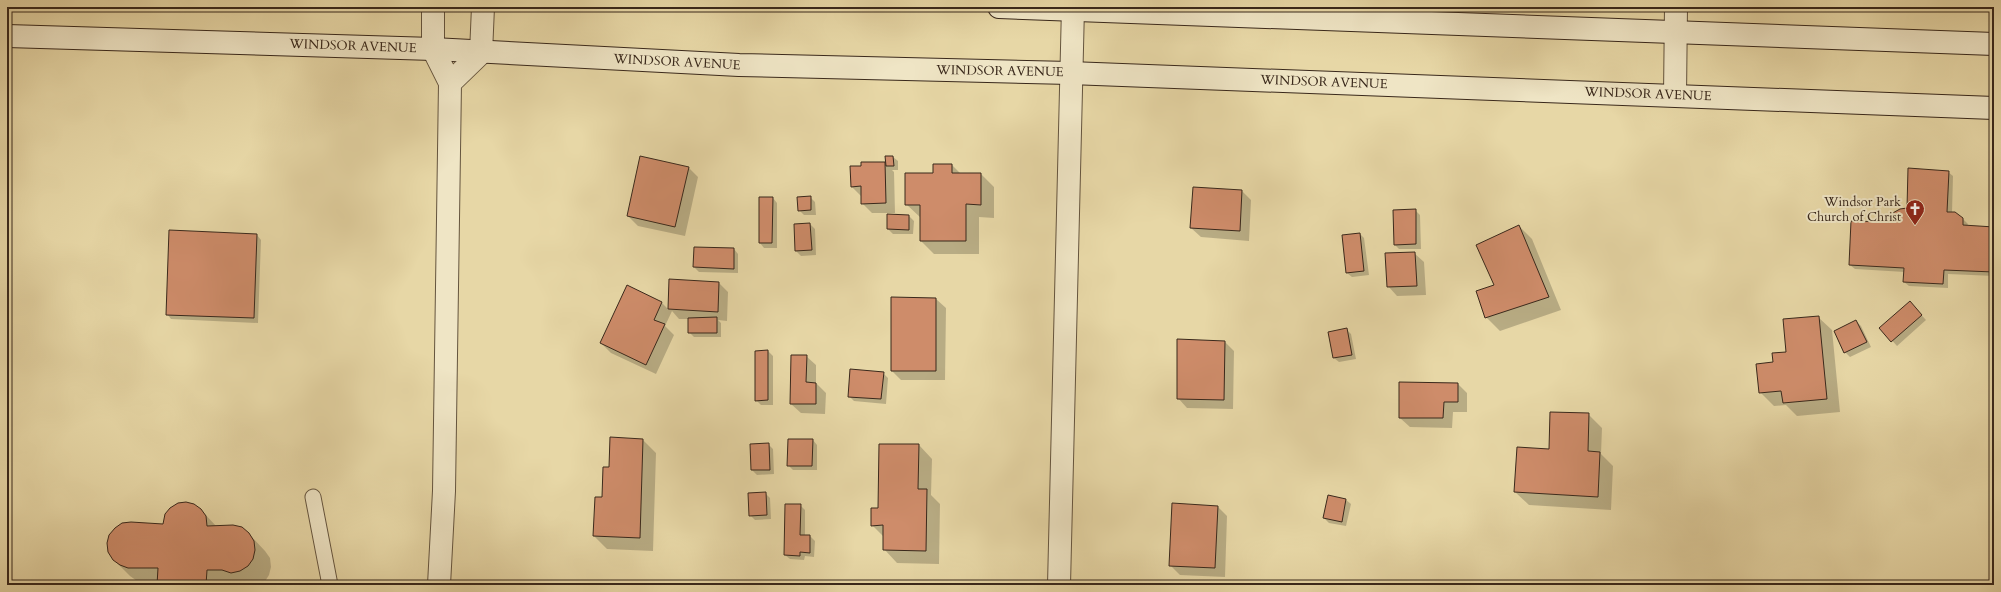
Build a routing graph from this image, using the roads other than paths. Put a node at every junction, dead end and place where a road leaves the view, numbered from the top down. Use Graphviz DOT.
graph roads {
  1 [pos="433,7"];
  2 [pos="483,7"];
  3 [pos="999,7"];
  4 [pos="1676,7"];
  5 [pos="1073,8"];
  6 [pos="1674,32"];
  7 [pos="7,36"];
  8 [pos="1994,44"];
  9 [pos="433,49"];
  10 [pos="481,53"];
  11 [pos="1070,73"];
  12 [pos="450,83"];
  13 [pos="1675,95"];
  14 [pos="1994,108"];
  15 [pos="313,497"];
  16 [pos="330,585"];
  17 [pos="439,585"];
  18 [pos="1059,585"];
  1 -- 9 [label="main road"];
  2 -- 10 [label="main road"];
  3 -- 5 [label="main road"];
  4 -- 6 [label="main road"];
  5 -- 6 [label="main road"];
  5 -- 11 [label="main road"];
  6 -- 8 [label="main road"];
  6 -- 13 [label="main road"];
  7 -- 9 [label="main road, WINDSOR AVENUE"];
  9 -- 10 [label="main road, WINDSOR AVENUE"];
  9 -- 12 [label="main road"];
  10 -- 11 [label="main road, WINDSOR AVENUE"];
  10 -- 12 [label="main road"];
  11 -- 13 [label="main road, WINDSOR AVENUE"];
  11 -- 18 [label="main road"];
  12 -- 17 [label="main road"];
  13 -- 14 [label="main road, WINDSOR AVENUE"];
  15 -- 16 [label="lane"];
}
